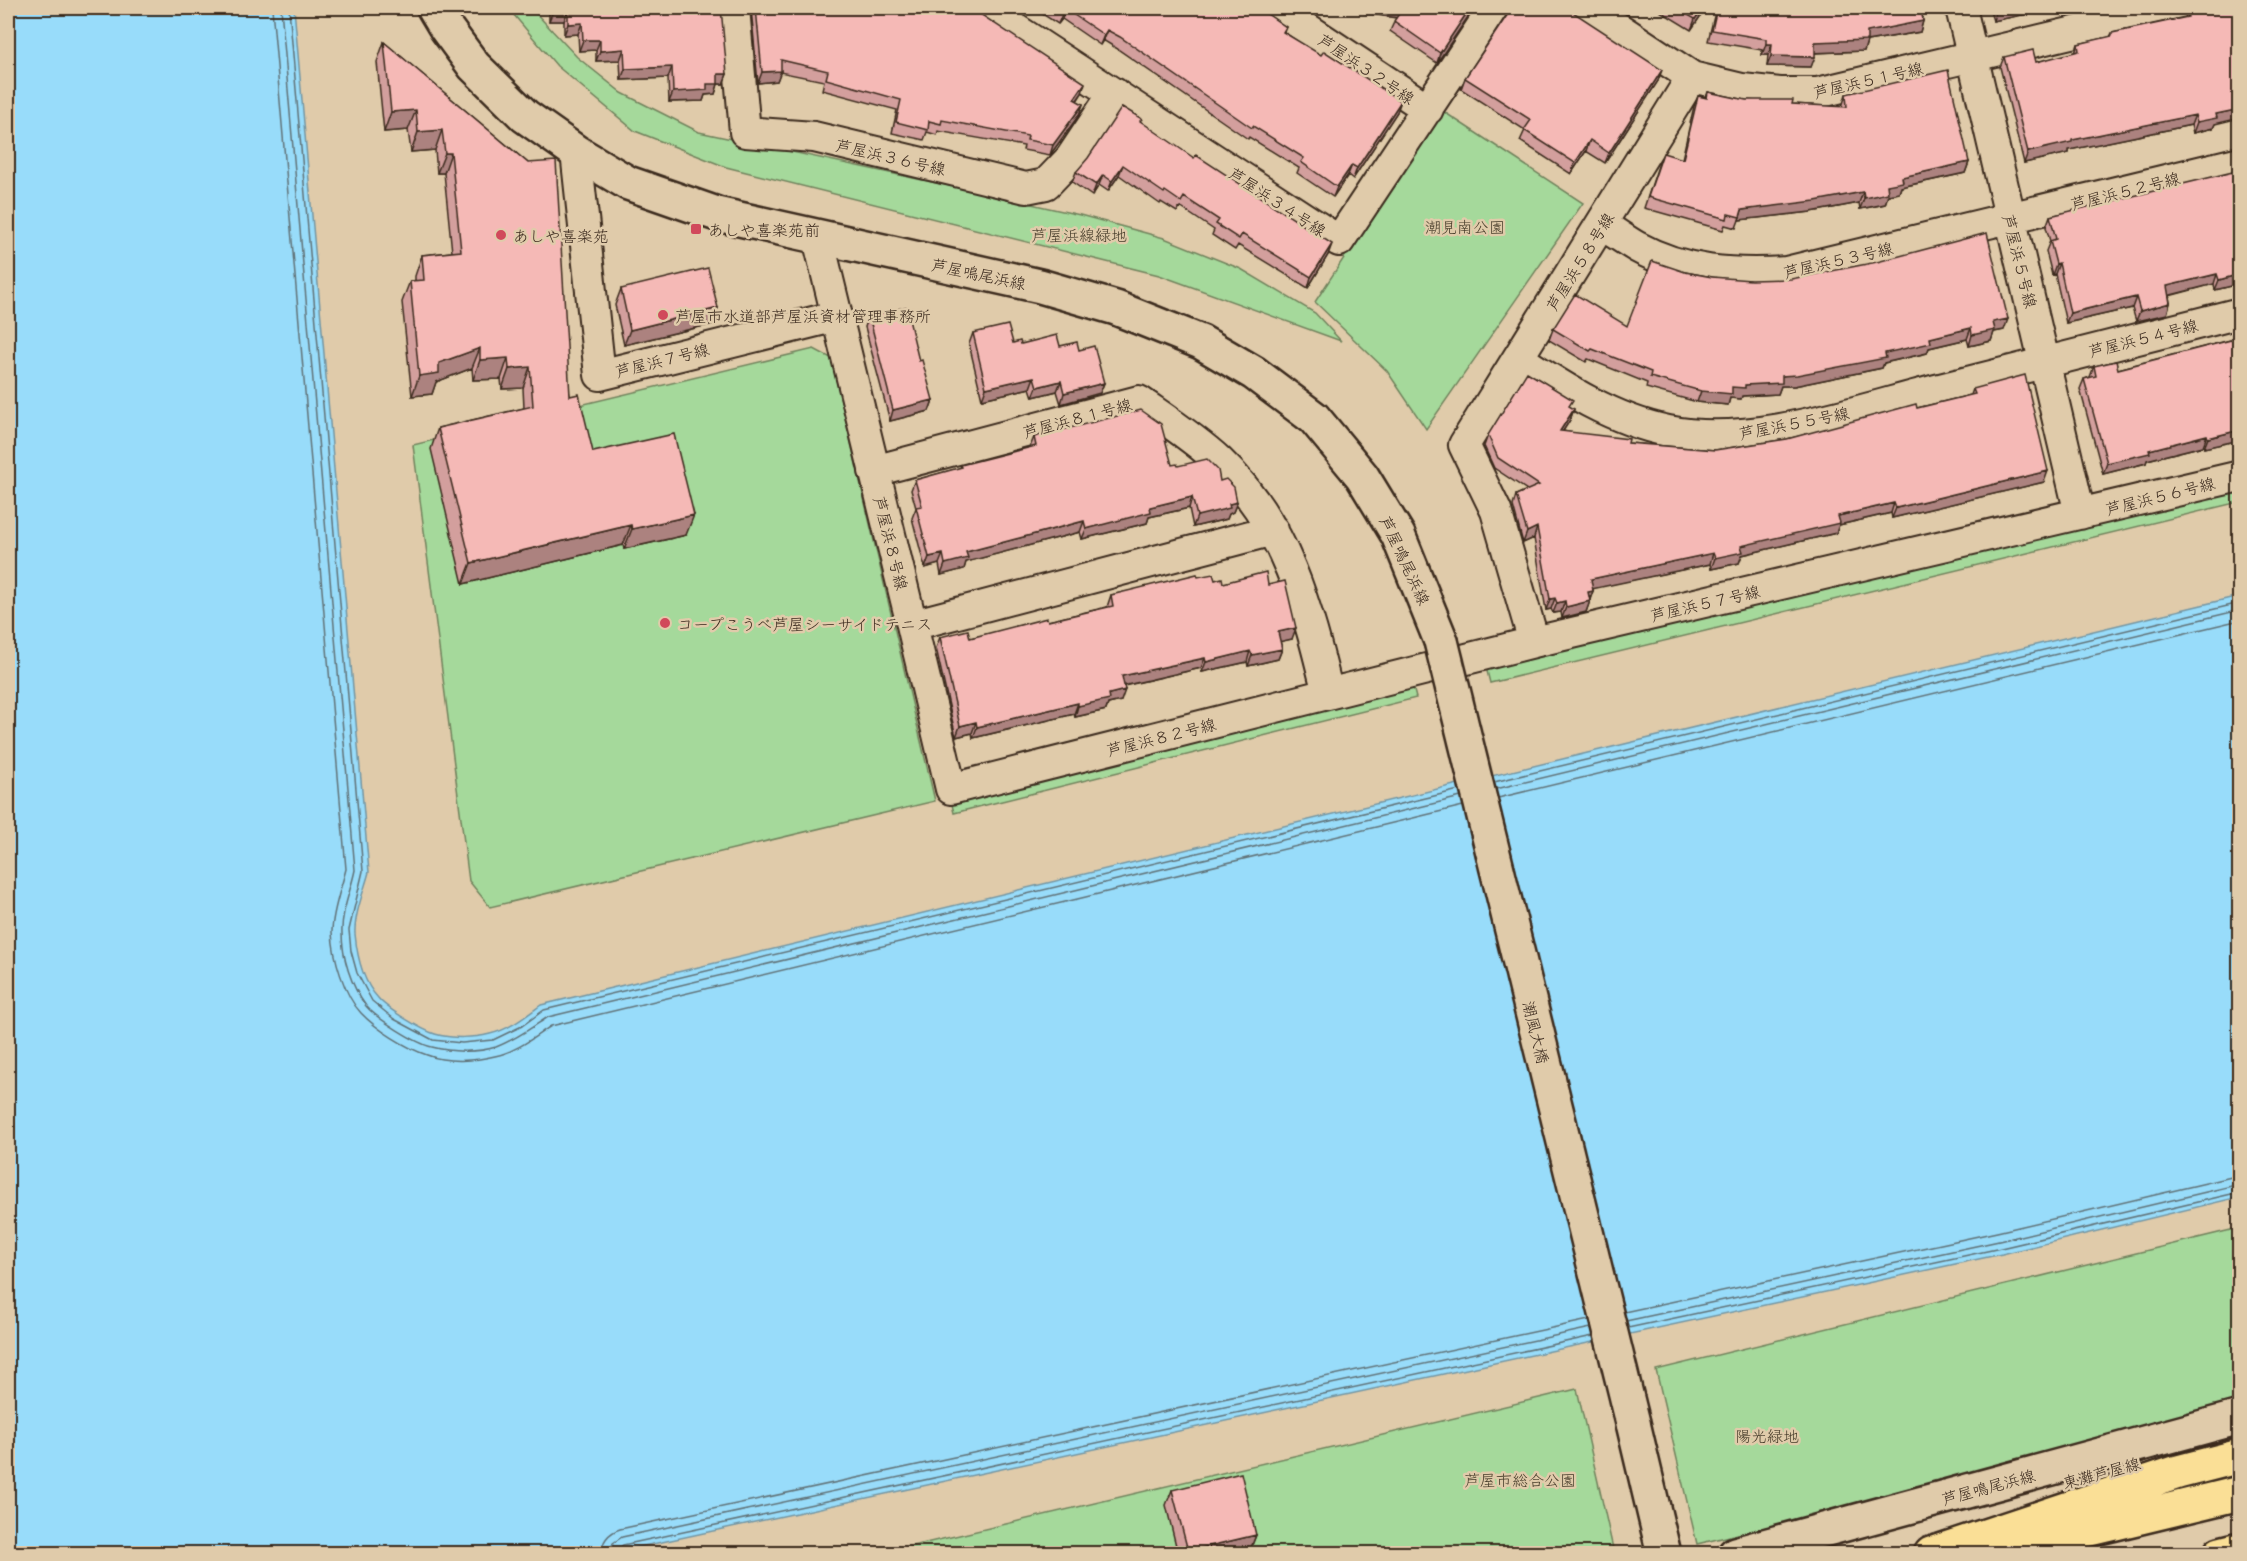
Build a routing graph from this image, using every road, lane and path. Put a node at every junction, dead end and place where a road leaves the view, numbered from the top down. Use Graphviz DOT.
graph roads {
  1 [pos="434,8"];
  2 [pos="734,8"];
  3 [pos="983,8"];
  4 [pos="1276,8"];
  5 [pos="1494,8"];
  6 [pos="1588,8"];
  7 [pos="1961,8"];
  8 [pos="2176,8"];
  9 [pos="1973,55"];
  10 [pos="1692,77"];
  11 [pos="1114,93"];
  12 [pos="1428,109"];
  13 [pos="576,152"];
  14 [pos="2240,162"];
  15 [pos="2011,218"];
  16 [pos="1602,225"];
  17 [pos="818,238"];
  18 [pos="2240,313"];
  19 [pos="837,316"];
  20 [pos="1518,358"];
  21 [pos="2046,362"];
  22 [pos="874,471"];
  23 [pos="2240,476"];
  24 [pos="2080,514"];
  25 [pos="1273,530"];
  26 [pos="912,625"];
  27 [pos="1441,640"];
  28 [pos="1534,642"];
  29 [pos="1328,694"];
  30 [pos="2240,1417"];
  31 [pos="2240,1435"];
  32 [pos="2240,1456"];
  33 [pos="2240,1493"];
  34 [pos="2240,1549"];
  35 [pos="1664,1554"];
  36 [pos="1735,1554"];
  37 [pos="1787,1554"];
  38 [pos="1931,1554"];
  39 [pos="1989,1554"];
  40 [pos="2220,1554"];
  1 -- 13 [label="main road, 芦屋鳴尾浜線"];
  2 -- 11 [label="street, 芦屋浜３６号線"];
  3 -- 11 [label="street, 芦屋浜３４号線"];
  4 -- 12 [label="street, 芦屋浜３２号線"];
  5 -- 12 [label="street, 芦屋浜３４号線"];
  6 -- 10 [label="street"];
  7 -- 9 [label="street, 芦屋浜５号線"];
  8 -- 9 [label="street, 芦屋浜５１号線"];
  9 -- 10 [label="street, 芦屋浜５１号線"];
  9 -- 15 [label="street, 芦屋浜５号線"];
  10 -- 16 [label="street, 芦屋浜５８号線"];
  11 -- 12 [label="street, 芦屋浜３４号線"];
  13 -- 17 [label="main road, 芦屋鳴尾浜線"];
  13 -- 19 [label="street, 芦屋浜７号線"];
  14 -- 15 [label="street, 芦屋浜５２号線"];
  15 -- 16 [label="street, 芦屋浜５３号線"];
  15 -- 21 [label="street, 芦屋浜５号線"];
  16 -- 20 [label="street, 芦屋浜５８号線"];
  17 -- 19 [label="street, 芦屋浜８号線"];
  17 -- 27 [label="main road, 芦屋鳴尾浜線"];
  18 -- 21 [label="street, 芦屋浜５４号線"];
  19 -- 22 [label="street, 芦屋浜８号線"];
  20 -- 21 [label="street, 芦屋浜５５号線"];
  20 -- 28 [label="street, 芦屋浜５８号線"];
  21 -- 24 [label="street, 芦屋浜５号線"];
  22 -- 25 [label="street, 芦屋浜８１号線"];
  22 -- 26 [label="street, 芦屋浜８号線"];
  23 -- 24 [label="street, 芦屋浜５６号線"];
  24 -- 28 [label="street, 芦屋浜５７号線"];
  25 -- 26 [label="street"];
  25 -- 29 [label="street, 芦屋浜８１号線"];
  26 -- 29 [label="street, 芦屋浜８２号線"];
  27 -- 35 [label="main road, 潮風大橋, bridge"];
  28 -- 29 [label="street, 芦屋浜８２号線"];
  30 -- 36 [label="main road, 芦屋鳴尾浜線"];
  31 -- 37 [label="main road, 東灘芦屋線"];
  32 -- 38 [label="highway"];
  33 -- 39 [label="highway"];
  34 -- 40 [label="highway"];
}
